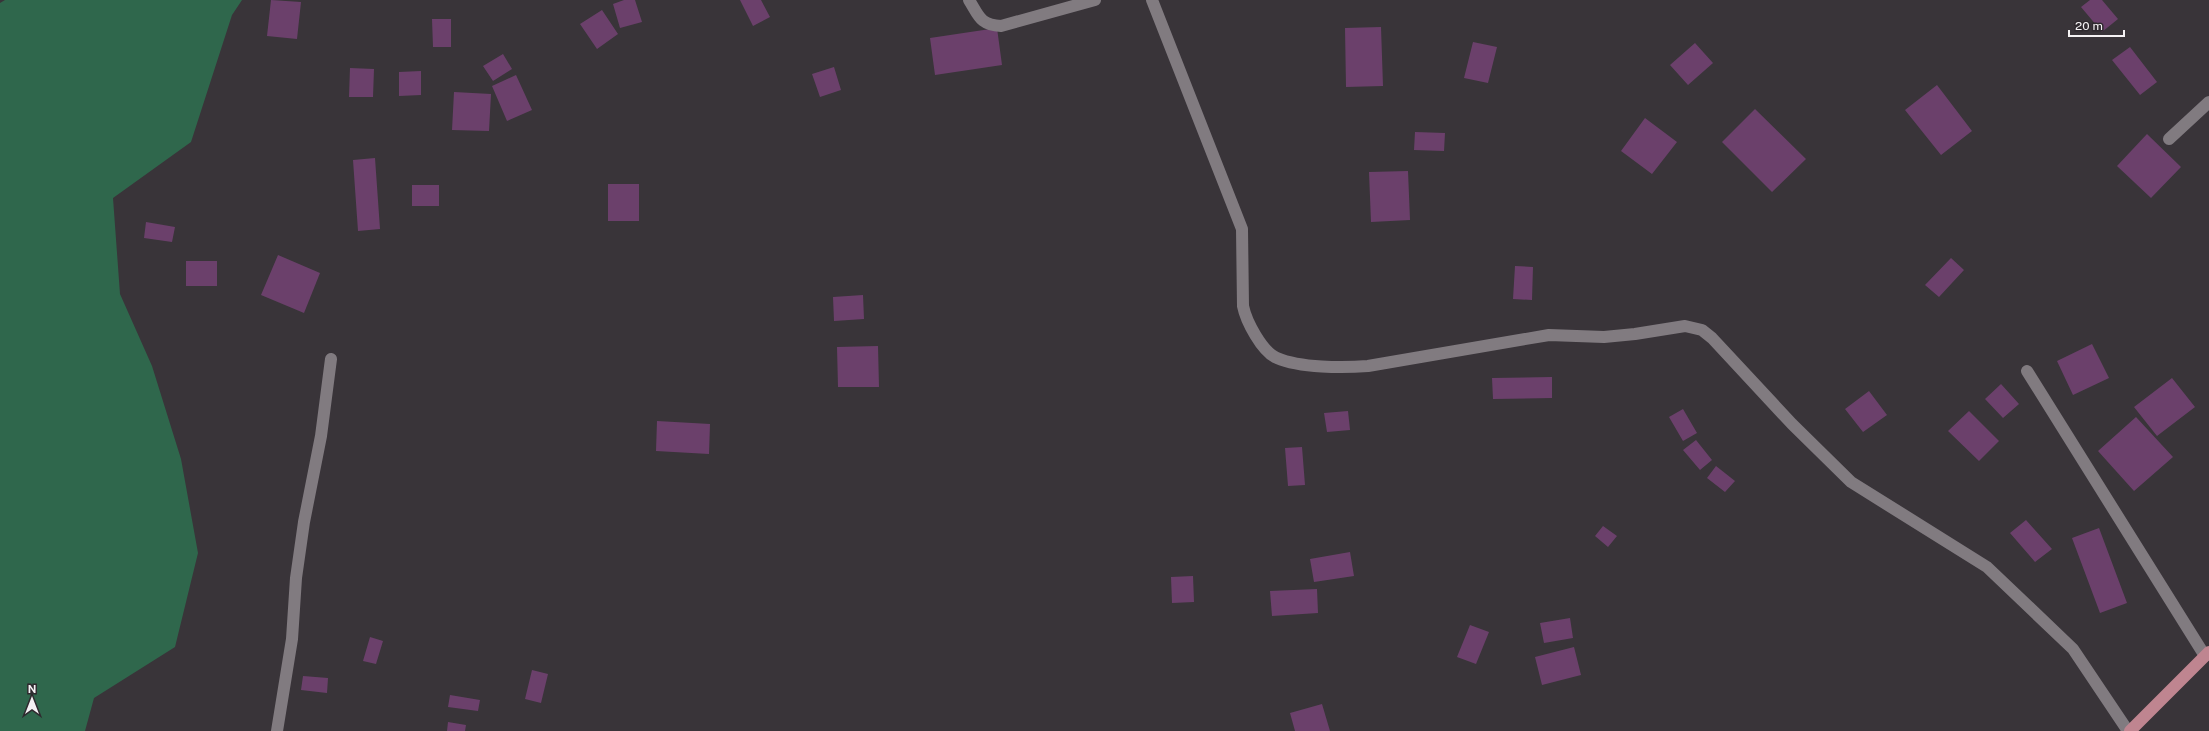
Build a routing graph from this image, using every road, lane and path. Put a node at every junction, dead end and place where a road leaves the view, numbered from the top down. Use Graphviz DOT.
graph roads {
  1 [pos="969,0"];
  2 [pos="1095,0"];
  3 [pos="1152,0"];
  4 [pos="2209,102"];
  5 [pos="2169,140"];
  6 [pos="331,359"];
  7 [pos="2027,371"];
  8 [pos="2207,654"];
  9 [pos="276,731"];
  10 [pos="2129,731"];
  1 -- 2 [label="street"];
  3 -- 10 [label="street"];
  4 -- 5 [label="street"];
  6 -- 9 [label="street"];
  7 -- 8 [label="street"];
  8 -- 10 [label="main road"];
}
